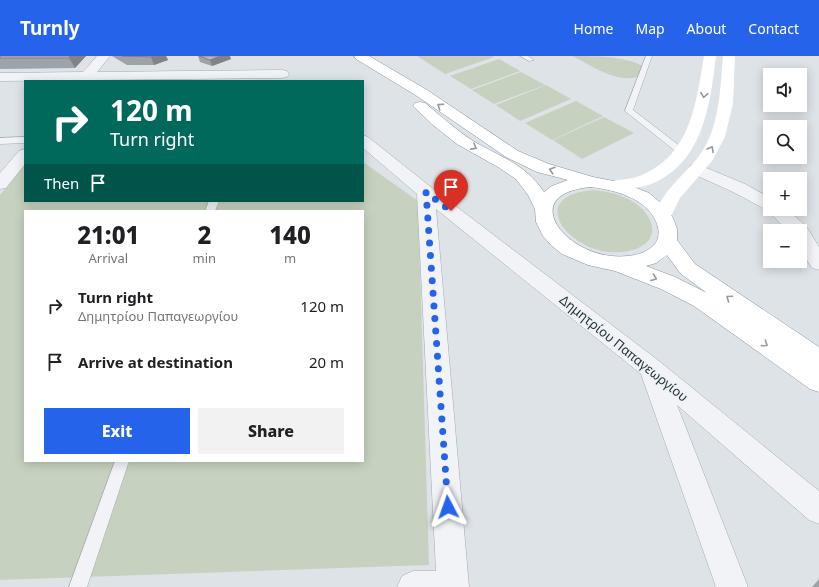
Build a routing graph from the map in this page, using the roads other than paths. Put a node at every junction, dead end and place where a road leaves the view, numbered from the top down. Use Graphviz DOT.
graph roads {
  1 [pos="104,56"];
  2 [pos="523,56"];
  3 [pos="649,56"];
  4 [pos="710,56"];
  5 [pos="729,56"];
  6 [pos="364,59"];
  7 [pos="266,60"];
  8 [pos="531,60"];
  9 [pos="0,77"];
  10 [pos="286,77"];
  11 [pos="85,78"];
  12 [pos="24,140"];
  13 [pos="0,141"];
  14 [pos="364,141"];
  15 [pos="682,152"];
  16 [pos="24,155"];
  17 [pos="697,169"];
  18 [pos="0,184"];
  19 [pos="609,184"];
  20 [pos="426,192"];
  21 [pos="763,201"];
  22 [pos="544,209"];
  23 [pos="663,216"];
  24 [pos="782,216"];
  25 [pos="791,224"];
  26 [pos="667,241"];
  27 [pos="807,244"];
  28 [pos="618,263"];
  29 [pos="819,263"];
  30 [pos="819,360"];
  31 [pos="651,368"];
  32 [pos="819,381"];
  33 [pos="122,462"];
  34 [pos="819,510"];
  35 [pos="453,586"];
  36 [pos="78,587"];
  37 [pos="412,587"];
  38 [pos="732,587"];
  1 -- 11 [label="street"];
  2 -- 8 [label="lane"];
  3 -- 15 [label="lane"];
  4 -- 15 [label="main road, one-way"];
  17 -- 5 [label="main road, one-way"];
  19 -- 6 [label="main road, one-way"];
  6 -- 22 [label="main road, one-way"];
  7 -- 10 [label="street"];
  9 -- 11 [label="street"];
  10 -- 11 [label="street"];
  12 -- 13 [label="lane"];
  14 -- 20 [label="street, Δημητρίου Παπαγεωργίου"];
  15 -- 19 [label="main road"];
  16 -- 18 [label="street"];
  17 -- 21 [label="street"];
  17 -- 23 [label="main road"];
  19 -- 22 [label="main road"];
  19 -- 23 [label="main road"];
  20 -- 31 [label="street, Δημητρίου Παπαγεωργίου"];
  20 -- 35 [label="street"];
  22 -- 28 [label="main road"];
  23 -- 26 [label="main road"];
  24 -- 25 [label="street"];
  26 -- 28 [label="main road"];
  30 -- 26 [label="main road, one-way"];
  27 -- 29 [label="street"];
  28 -- 32 [label="main road, one-way"];
  31 -- 34 [label="street, Δημητρίου Παπαγεωργίου"];
  31 -- 38 [label="street"];
  33 -- 36 [label="lane"];
  35 -- 37 [label="street"];
}
